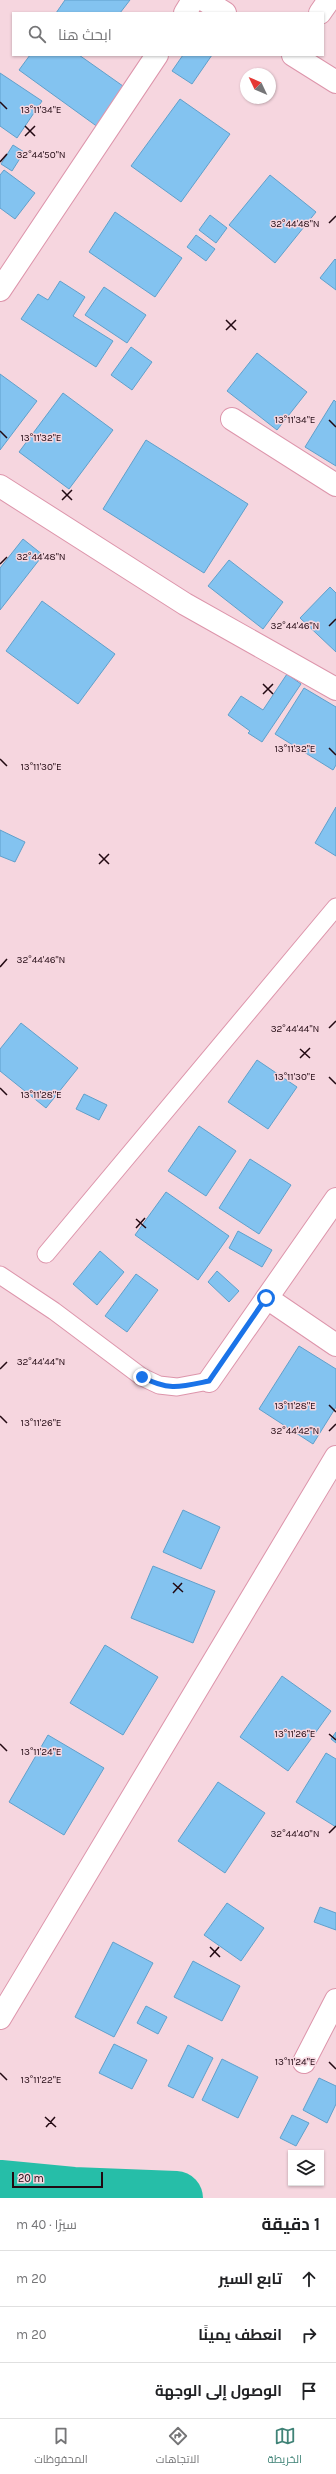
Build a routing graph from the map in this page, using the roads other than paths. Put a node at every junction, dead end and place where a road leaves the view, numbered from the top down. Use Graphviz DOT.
graph roads {
  1 [pos="193,0"];
  2 [pos="204,0"];
  3 [pos="329,0"];
  4 [pos="186,12"];
  5 [pos="223,12"];
  6 [pos="321,12"];
  7 [pos="156,56"];
  8 [pos="296,56"];
  9 [pos="336,82"];
  10 [pos="0,290"];
  11 [pos="232,419"];
  12 [pos="336,485"];
  13 [pos="0,486"];
  14 [pos="336,689"];
  15 [pos="336,907"];
  16 [pos="336,1199"];
  17 [pos="46,1254"];
  18 [pos="0,1275"];
  19 [pos="266,1298"];
  20 [pos="336,1345"];
  21 [pos="209,1381"];
  22 [pos="336,1457"];
  23 [pos="336,2000"];
  24 [pos="0,2018"];
  25 [pos="304,2062"];
  1 -- 4 [label="street"];
  2 -- 5 [label="street"];
  3 -- 6 [label="street"];
  7 -- 10 [label="street"];
  8 -- 9 [label="street"];
  11 -- 12 [label="street"];
  13 -- 14 [label="street"];
  15 -- 17 [label="lane"];
  16 -- 19 [label="street"];
  18 -- 21 [label="lane"];
  19 -- 20 [label="street"];
  19 -- 21 [label="street"];
  22 -- 24 [label="street"];
  23 -- 25 [label="street"];
}
